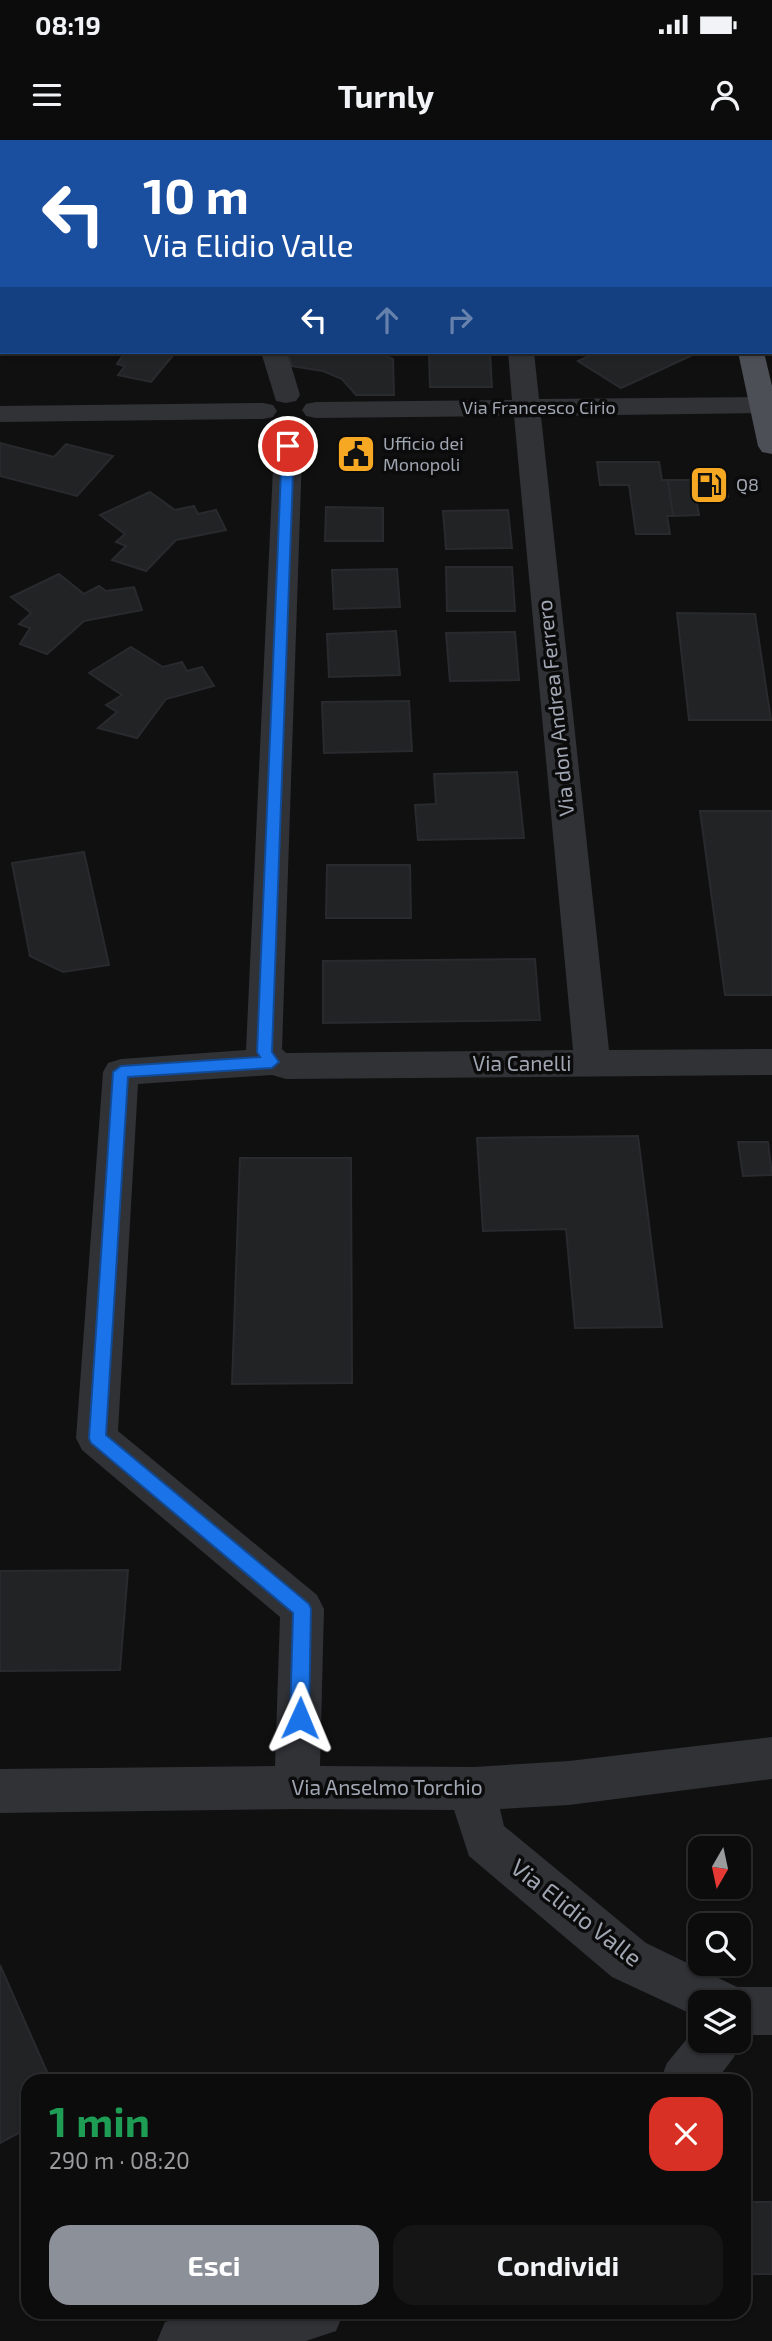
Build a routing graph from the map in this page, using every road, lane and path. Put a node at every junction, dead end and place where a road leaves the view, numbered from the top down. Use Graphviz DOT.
graph roads {
  1 [pos="274,354"];
  2 [pos="521,354"];
  3 [pos="752,354"];
  4 [pos="767,406"];
  5 [pos="526,408"];
  6 [pos="288,410"];
  7 [pos="0,414"];
  8 [pos="772,446"];
  9 [pos="272,1062"];
  10 [pos="772,1062"];
  11 [pos="592,1063"];
  12 [pos="772,1758"];
  13 [pos="298,1787"];
  14 [pos="474,1789"];
  15 [pos="0,1791"];
  16 [pos="688,1990"];
  17 [pos="707,2053"];
  18 [pos="691,2074"];
  19 [pos="285,2319"];
  20 [pos="184,2341"];
  1 -- 6 [label="street"];
  2 -- 5 [label="street, Via don Andrea Ferrero"];
  3 -- 4 [label="main road"];
  4 -- 5 [label="street, Via Francesco Cirio"];
  4 -- 8 [label="main road"];
  5 -- 6 [label="street, Via Francesco Cirio"];
  5 -- 11 [label="street, Via don Andrea Ferrero"];
  6 -- 7 [label="street, Via Francesco Cirio"];
  6 -- 9 [label="street"];
  9 -- 11 [label="street, Via Canelli"];
  9 -- 13 [label="street"];
  10 -- 11 [label="street, Via Canelli"];
  12 -- 14 [label="street, Via Anselmo Torchio"];
  13 -- 14 [label="street, Via Anselmo Torchio"];
  13 -- 15 [label="street, Via Anselmo Torchio"];
  14 -- 16 [label="street, Via Elidio Valle"];
  17 -- 18 [label="street"];
  19 -- 20 [label="street"];
}
